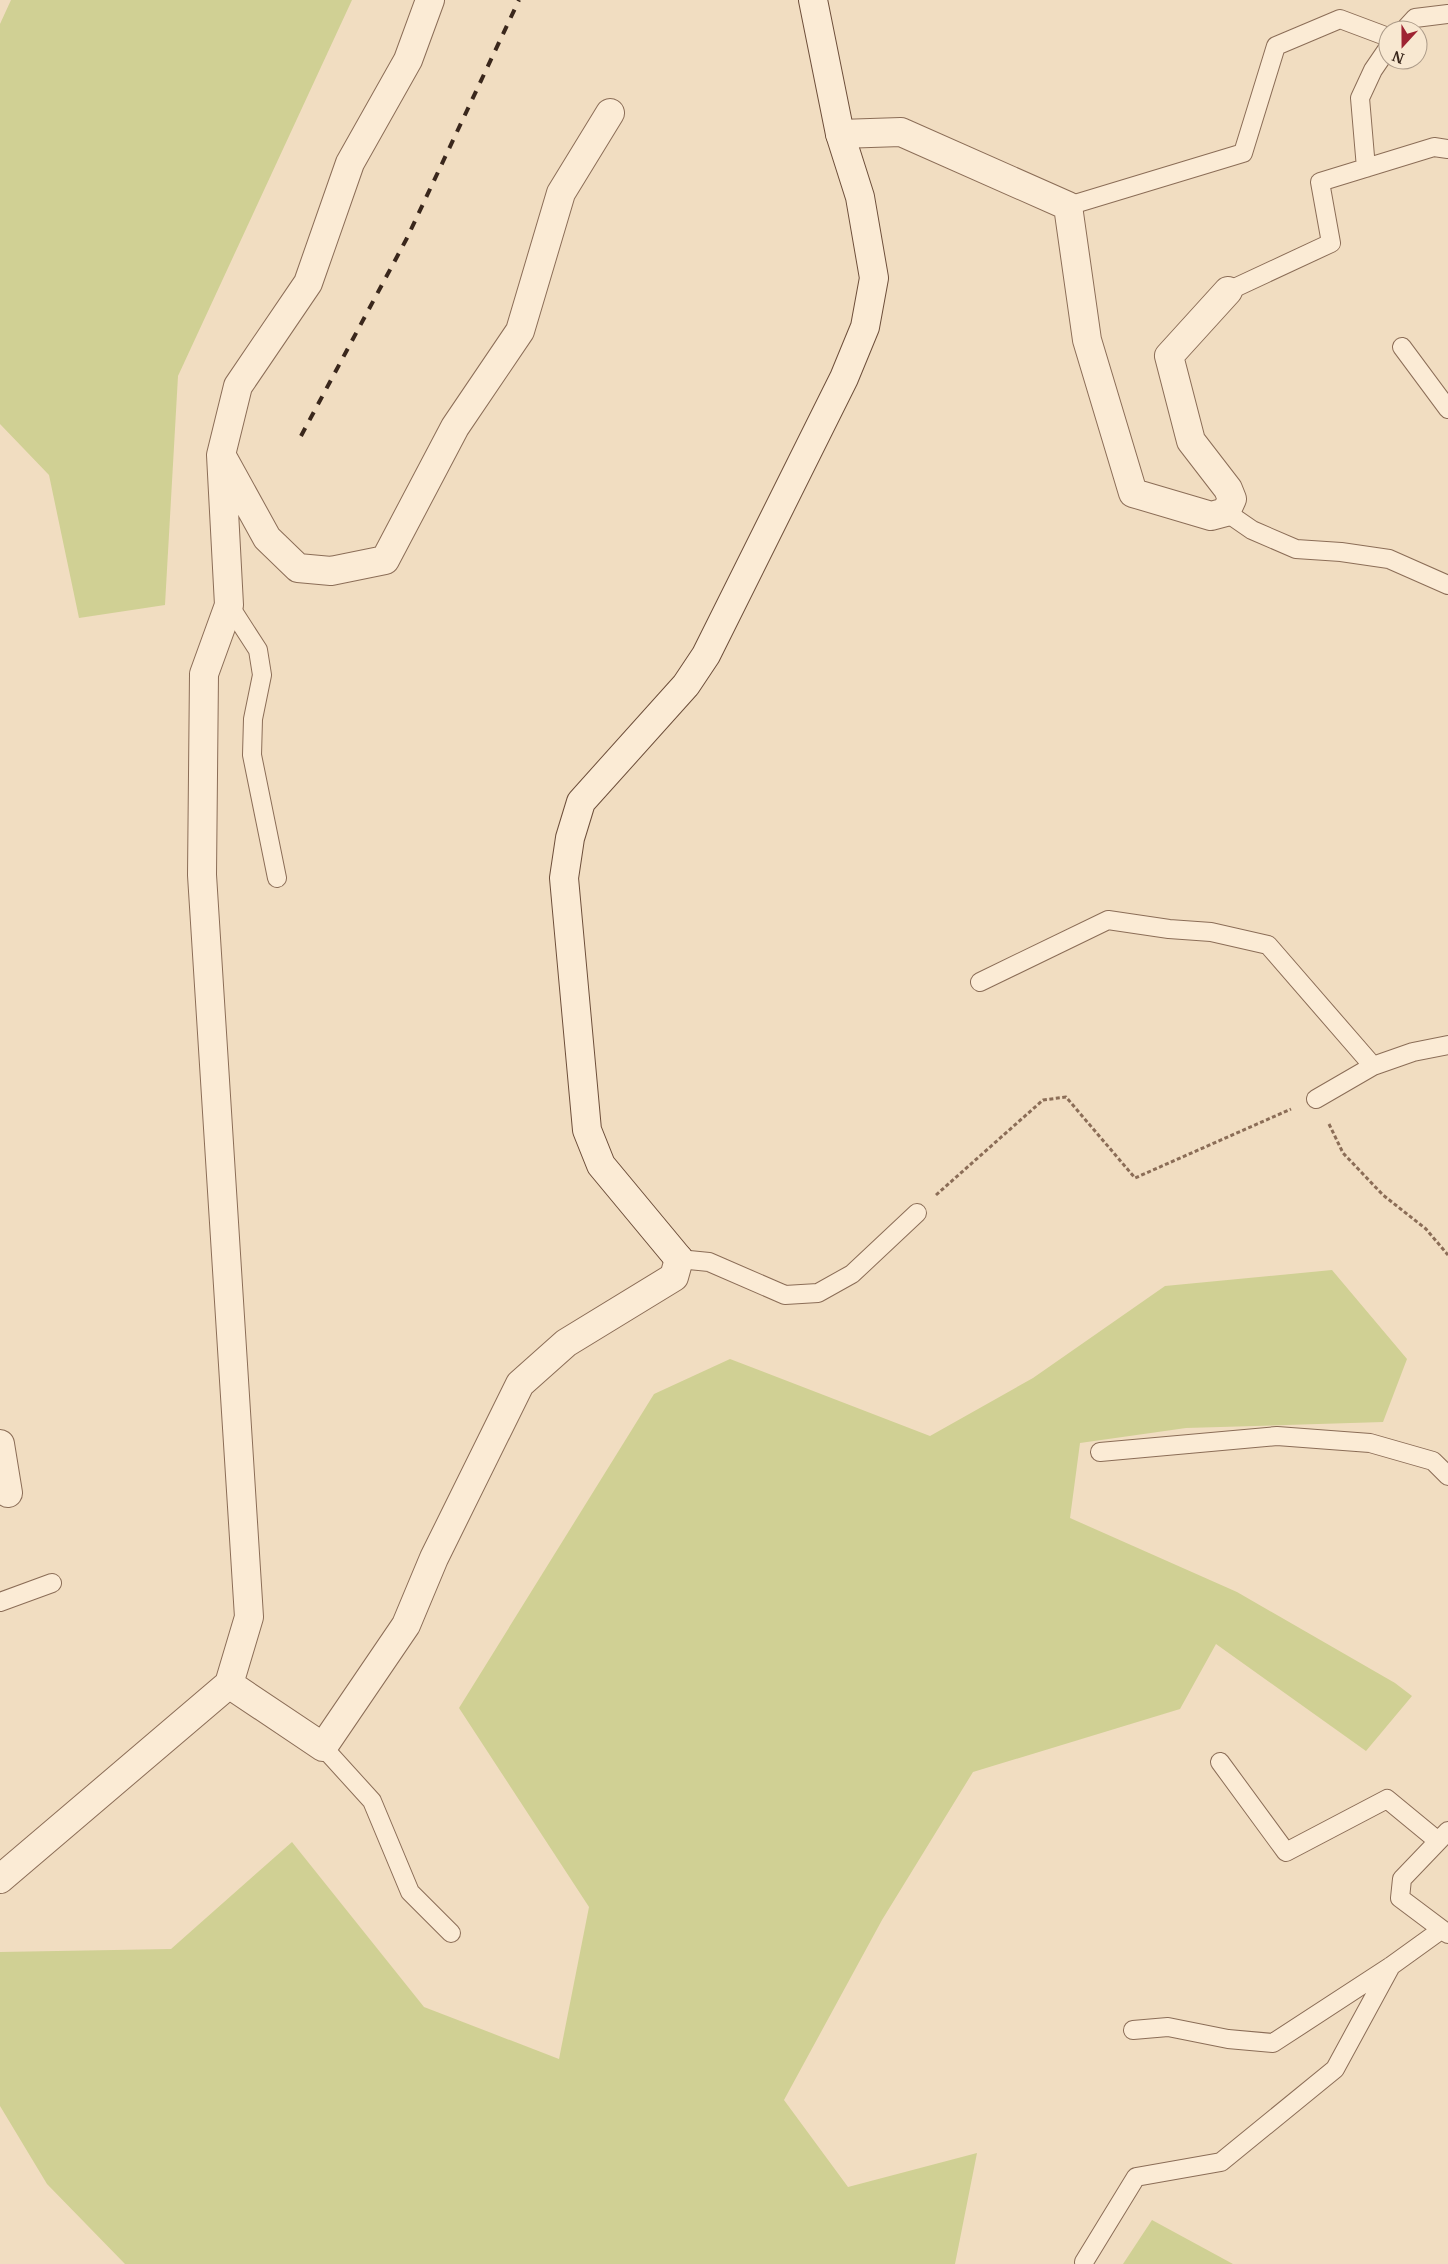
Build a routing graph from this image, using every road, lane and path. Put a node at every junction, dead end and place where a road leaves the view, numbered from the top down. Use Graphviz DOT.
graph roads {
  1 [pos="430,0"];
  2 [pos="813,0"];
  3 [pos="1448,14"];
  4 [pos="1413,20"];
  5 [pos="1378,33"];
  6 [pos="1378,63"];
  7 [pos="610,113"];
  8 [pos="840,134"];
  9 [pos="1448,149"];
  10 [pos="1366,168"];
  11 [pos="1068,206"];
  12 [pos="1228,291"];
  13 [pos="1402,347"];
  14 [pos="1448,409"];
  15 [pos="221,455"];
  16 [pos="1226,512"];
  17 [pos="1448,585"];
  18 [pos="229,605"];
  19 [pos="277,878"];
  20 [pos="980,982"];
  21 [pos="1448,1045"];
  22 [pos="1373,1066"];
  23 [pos="1316,1098"];
  24 [pos="917,1212"];
  25 [pos="1448,1255"];
  26 [pos="678,1259"];
  27 [pos="0,1444"];
  28 [pos="1100,1452"];
  29 [pos="1448,1476"];
  30 [pos="4,1494"];
  31 [pos="52,1583"];
  32 [pos="0,1602"];
  33 [pos="228,1684"];
  34 [pos="323,1747"];
  35 [pos="1220,1762"];
  36 [pos="1443,1836"];
  37 [pos="0,1879"];
  38 [pos="1444,1932"];
  39 [pos="451,1933"];
  40 [pos="1392,1966"];
  41 [pos="1133,2030"];
  42 [pos="1084,2262"];
  1 -- 15 [label="street"];
  2 -- 8 [label="street"];
  3 -- 4 [label="lane"];
  5 -- 11 [label="lane"];
  6 -- 10 [label="lane"];
  7 -- 15 [label="street"];
  8 -- 11 [label="street"];
  8 -- 26 [label="street"];
  9 -- 10 [label="lane"];
  10 -- 12 [label="lane"];
  11 -- 16 [label="street"];
  12 -- 16 [label="street"];
  13 -- 14 [label="lane"];
  15 -- 18 [label="street"];
  16 -- 17 [label="lane"];
  18 -- 19 [label="lane"];
  18 -- 33 [label="street"];
  20 -- 22 [label="lane"];
  21 -- 22 [label="lane"];
  22 -- 23 [label="lane"];
  23 -- 24 [label="path"];
  23 -- 25 [label="path"];
  24 -- 26 [label="lane"];
  26 -- 34 [label="street"];
  27 -- 30 [label="street"];
  28 -- 29 [label="lane"];
  31 -- 32 [label="lane"];
  33 -- 34 [label="street"];
  33 -- 37 [label="street"];
  34 -- 39 [label="lane"];
  35 -- 36 [label="lane"];
  36 -- 38 [label="lane"];
  38 -- 40 [label="lane"];
  40 -- 41 [label="lane"];
  40 -- 42 [label="lane"];
}
